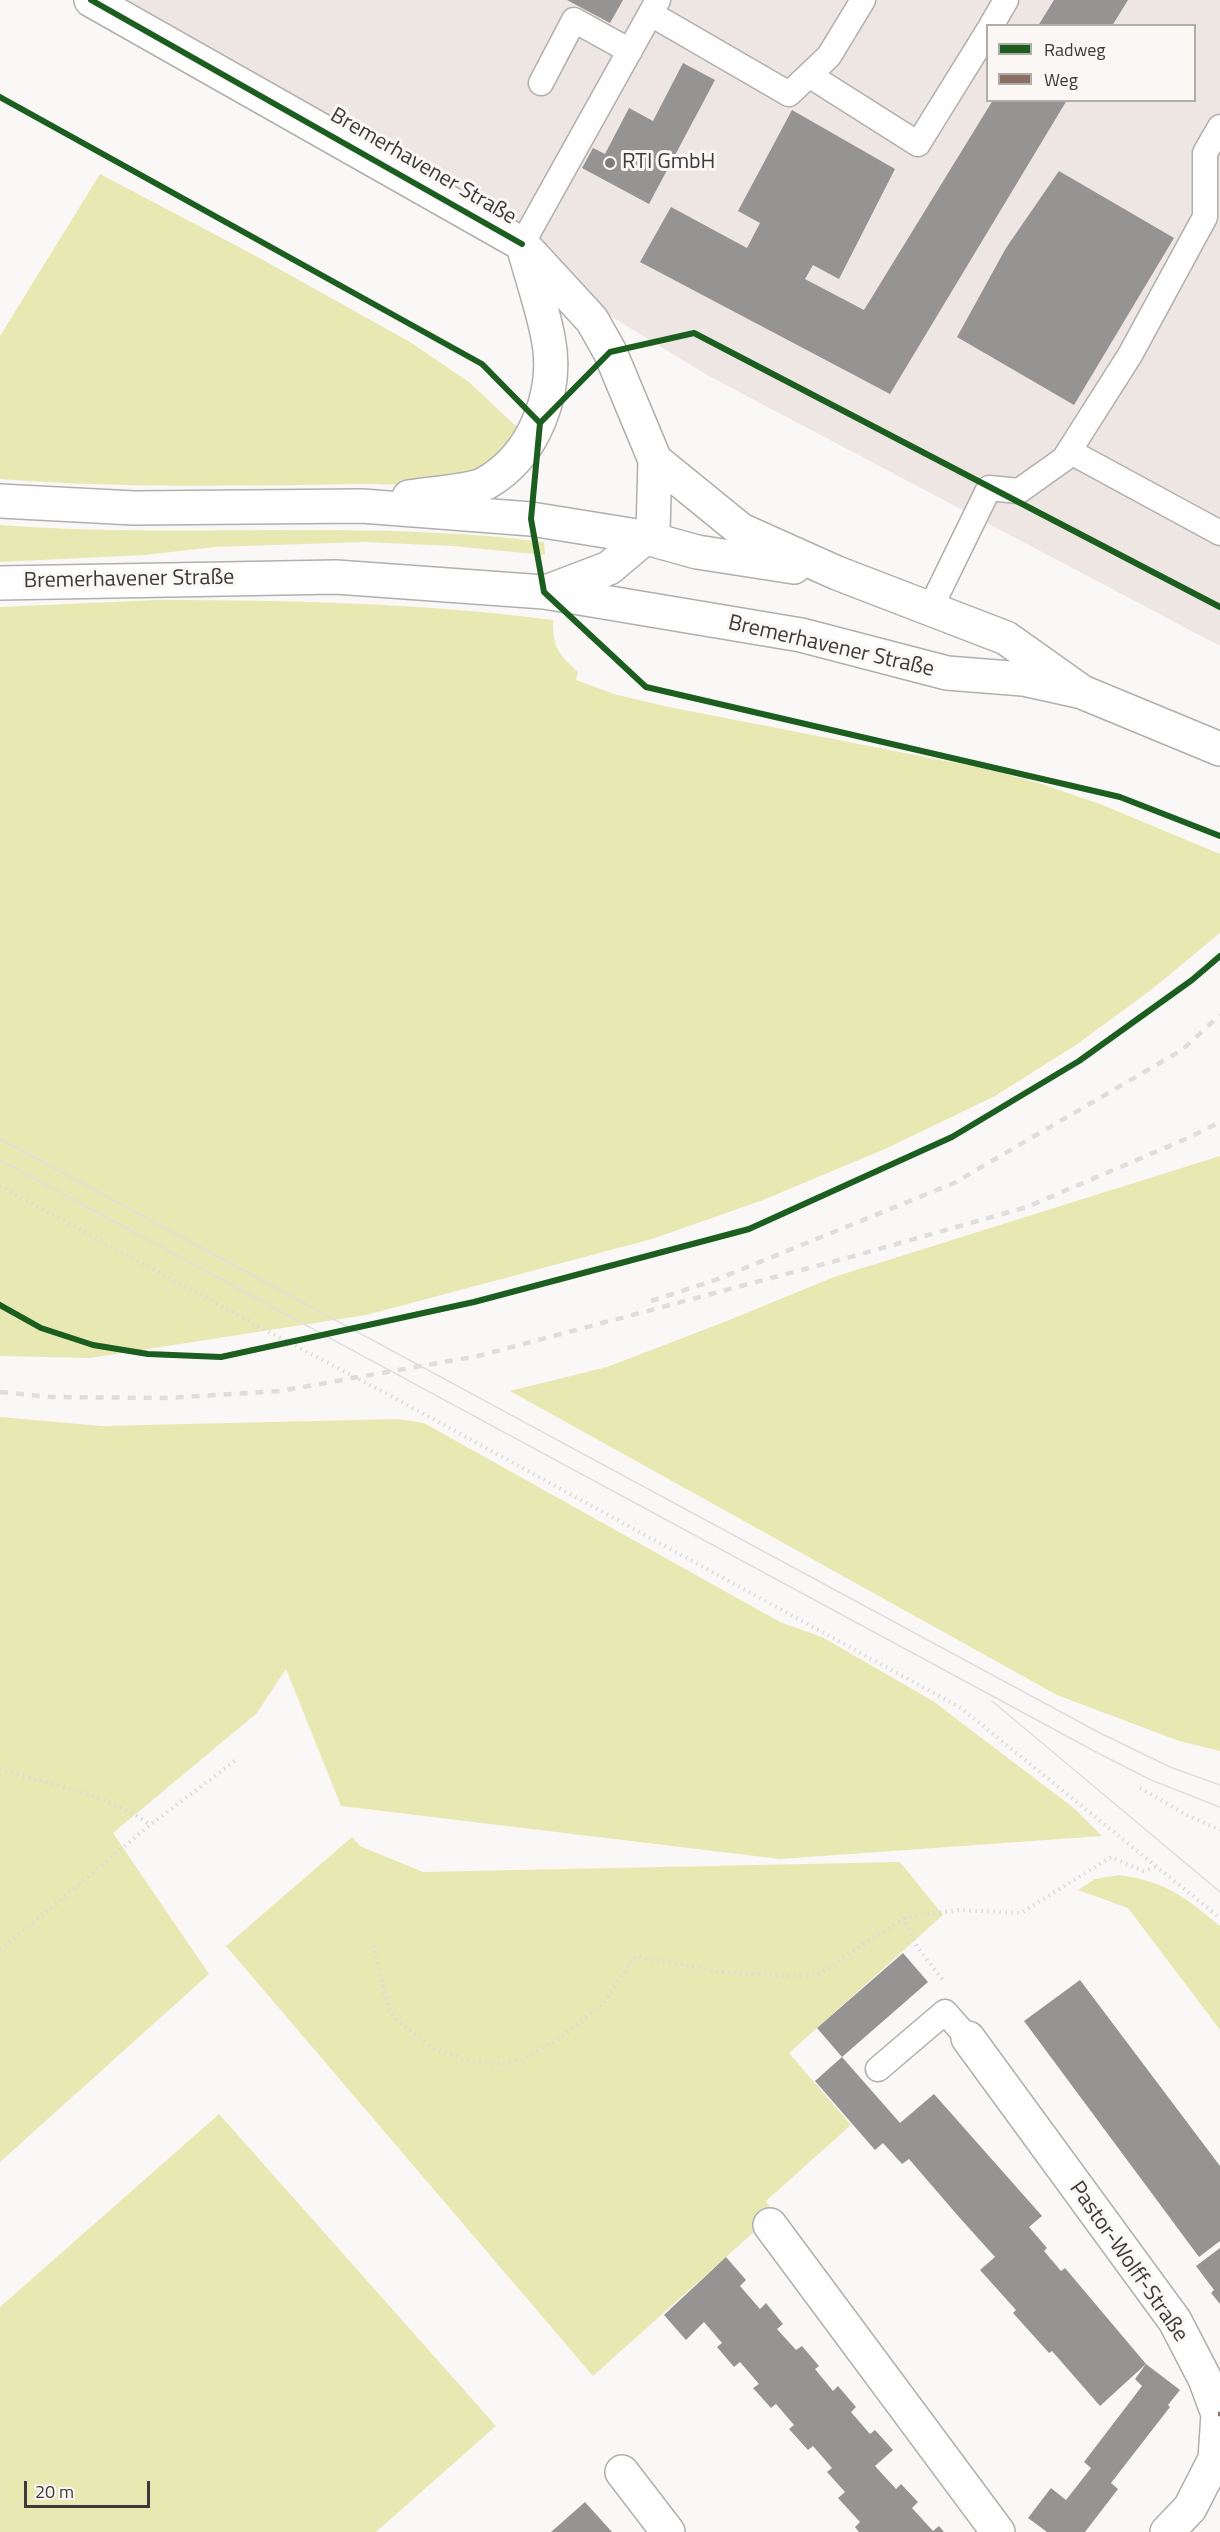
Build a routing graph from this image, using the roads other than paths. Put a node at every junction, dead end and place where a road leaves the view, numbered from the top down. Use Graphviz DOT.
graph roads {
  1 [pos="91,0"];
  2 [pos="863,0"];
  3 [pos="1006,0"];
  4 [pos="654,7"];
  5 [pos="992,24"];
  6 [pos="986,33"];
  7 [pos="630,51"];
  8 [pos="809,75"];
  9 [pos="541,83"];
  10 [pos="1220,127"];
  11 [pos="522,244"];
  12 [pos="1069,451"];
  13 [pos="655,460"];
  14 [pos="0,501"];
  15 [pos="362,506"];
  16 [pos="1220,532"];
  17 [pos="643,537"];
  18 [pos="837,573"];
  19 [pos="0,583"];
  20 [pos="544,592"];
  21 [pos="930,609"];
  22 [pos="1083,692"];
  23 [pos="1129,711"];
  24 [pos="1220,723"];
  25 [pos="1220,749"];
  26 [pos="968,2038"];
  27 [pos="878,2069"];
  28 [pos="770,2225"];
  29 [pos="622,2472"];
  30 [pos="668,2532"];
  31 [pos="998,2532"];
  32 [pos="1167,2532"];
  1 -- 11 [label="street, Bremerhavener Straße"];
  2 -- 8 [label="lane"];
  3 -- 5 [label="lane"];
  4 -- 7 [label="lane"];
  4 -- 8 [label="lane"];
  6 -- 8 [label="lane"];
  7 -- 9 [label="lane"];
  7 -- 11 [label="lane"];
  10 -- 12 [label="lane"];
  11 -- 13 [label="street, Bremerhavener Straße"];
  11 -- 15 [label="street, Bremerhavener Straße"];
  12 -- 16 [label="lane"];
  12 -- 21 [label="lane"];
  13 -- 17 [label="street, Bremerhavener Straße"];
  13 -- 18 [label="street, Bremerhavener Straße"];
  14 -- 15 [label="street, Bremerhavener Straße"];
  15 -- 17 [label="street, Bremerhavener Straße"];
  17 -- 18 [label="street, Bremerhavener Straße"];
  17 -- 20 [label="street, Bremerhavener Straße"];
  18 -- 21 [label="street, Bremerhavener Straße"];
  19 -- 20 [label="street, Bremerhavener Straße"];
  20 -- 22 [label="street, Bremerhavener Straße"];
  21 -- 22 [label="street, Bremerhavener Straße"];
  22 -- 23 [label="street, Bremerhavener Straße"];
  23 -- 24 [label="street"];
  23 -- 25 [label="street, Bremerhavener Straße"];
  26 -- 27 [label="lane"];
  26 -- 32 [label="street, Pastor-Wolff-Straße"];
  28 -- 31 [label="street"];
  29 -- 30 [label="street"];
}
